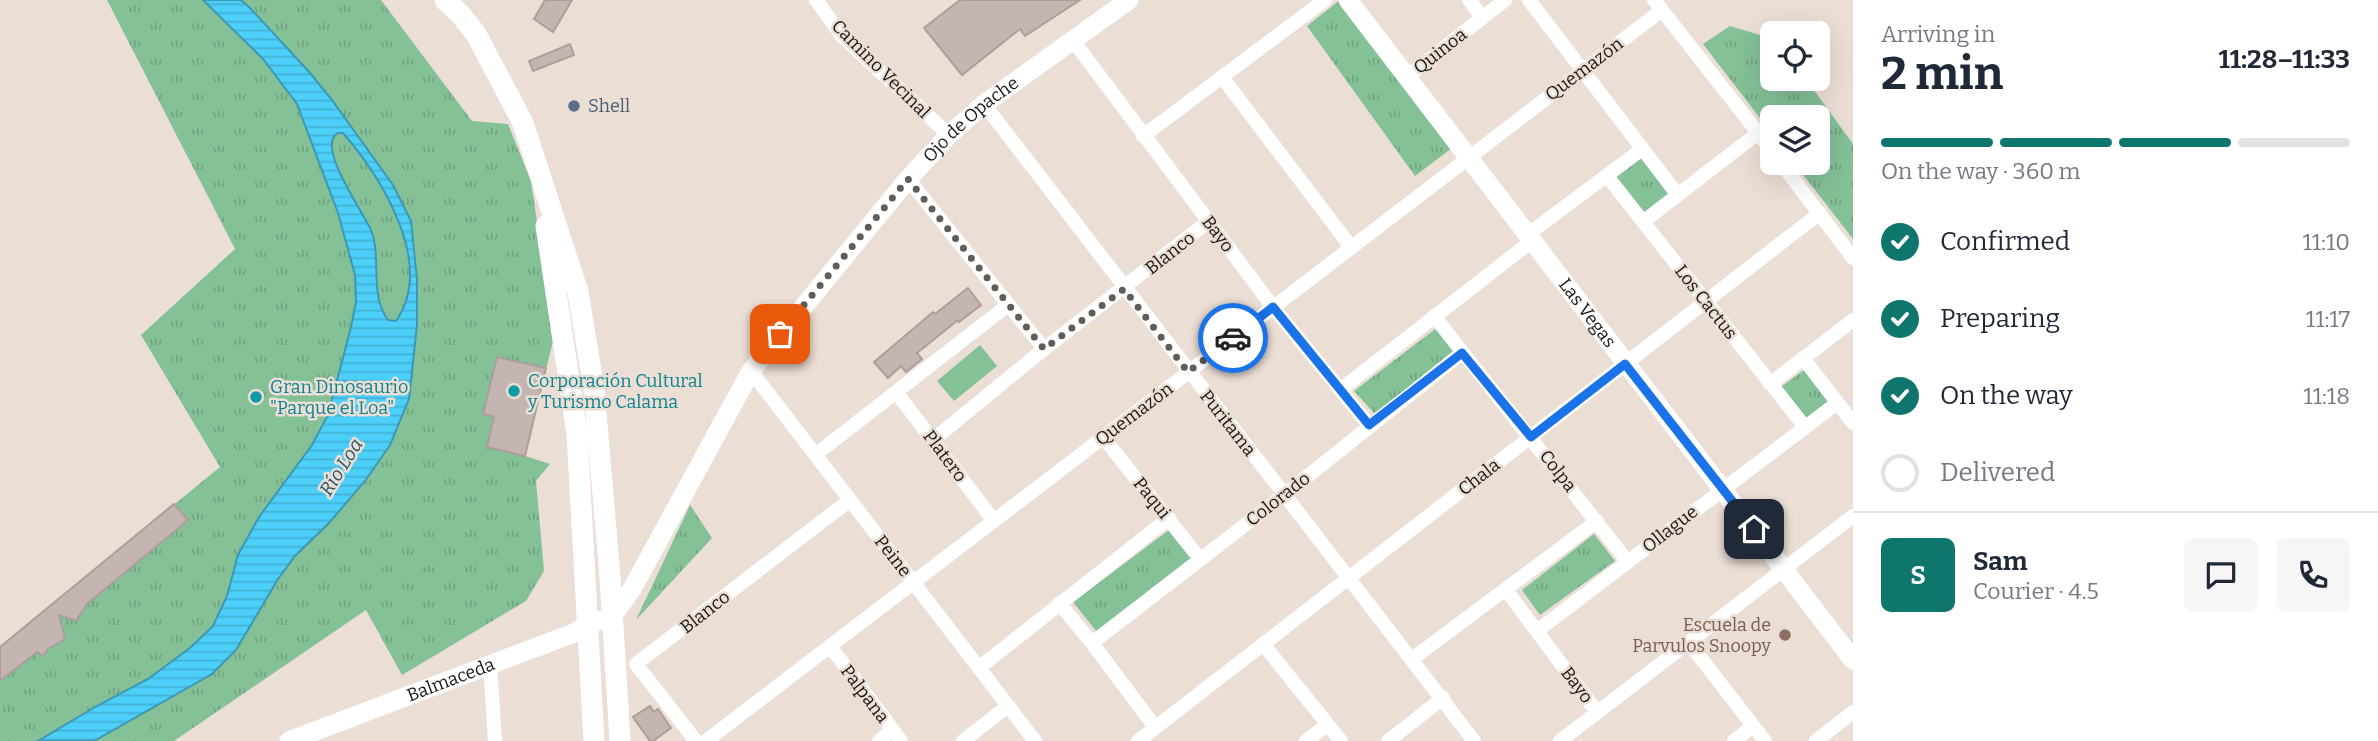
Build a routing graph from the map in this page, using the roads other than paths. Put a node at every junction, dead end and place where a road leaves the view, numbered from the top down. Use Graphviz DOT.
graph roads {
  1 [pos="445,0"];
  2 [pos="816,0"];
  3 [pos="1129,0"];
  4 [pos="1325,0"];
  5 [pos="1348,0"];
  6 [pos="1469,0"];
  7 [pos="1505,0"];
  8 [pos="1529,0"];
  9 [pos="1658,5"];
  10 [pos="1482,17"];
  11 [pos="1072,39"];
  12 [pos="1582,71"];
  13 [pos="1408,76"];
  14 [pos="1222,77"];
  15 [pos="984,104"];
  16 [pos="1758,133"];
  17 [pos="949,135"];
  18 [pos="1143,136"];
  19 [pos="1760,136"];
  20 [pos="1641,150"];
  21 [pos="1469,157"];
  22 [pos="539,172"];
  23 [pos="1790,175"];
  24 [pos="1607,176"];
  25 [pos="908,179"];
  26 [pos="1677,194"];
  27 [pos="1820,213"];
  28 [pos="1209,221"];
  29 [pos="1644,221"];
  30 [pos="1530,238"];
  31 [pos="1351,247"];
  32 [pos="1853,258"];
  33 [pos="1124,289"];
  34 [pos="1706,301"];
  35 [pos="1008,305"];
  36 [pos="1273,307"];
  37 [pos="1434,316"];
  38 [pos="1853,320"];
  39 [pos="1044,349"];
  40 [pos="1462,353"];
  41 [pos="1803,358"];
  42 [pos="1625,364"];
  43 [pos="751,370"];
  44 [pos="1188,372"];
  45 [pos="1770,384"];
  46 [pos="1340,390"];
  47 [pos="896,392"];
  48 [pos="1837,403"];
  49 [pos="1853,423"];
  50 [pos="1369,425"];
  51 [pos="1805,427"];
  52 [pos="1103,437"];
  53 [pos="1531,437"];
  54 [pos="933,440"];
  55 [pos="815,455"];
  56 [pos="1722,489"];
  57 [pos="1284,495"];
  58 [pos="850,500"];
  59 [pos="1853,516"];
  60 [pos="1169,518"];
  61 [pos="994,521"];
  62 [pos="1597,521"];
  63 [pos="1200,559"];
  64 [pos="1628,562"];
  65 [pos="1784,569"];
  66 [pos="1348,578"];
  67 [pos="914,582"];
  68 [pos="1506,590"];
  69 [pos="1059,603"];
  70 [pos="612,617"];
  71 [pos="586,625"];
  72 [pos="1537,631"];
  73 [pos="1092,643"];
  74 [pos="1689,643"];
  75 [pos="1263,644"];
  76 [pos="830,646"];
  77 [pos="1851,653"];
  78 [pos="1412,659"];
  79 [pos="490,664"];
  80 [pos="979,667"];
  81 [pos="1443,698"];
  82 [pos="1008,706"];
  83 [pos="1597,712"];
  84 [pos="1853,712"];
  85 [pos="1327,725"];
  86 [pos="1753,726"];
  87 [pos="1155,727"];
  88 [pos="897,736"];
  89 [pos="289,741"];
  90 [pos="495,741"];
  91 [pos="594,741"];
  92 [pos="620,741"];
  93 [pos="696,741"];
  94 [pos="706,741"];
  95 [pos="879,741"];
  96 [pos="964,741"];
  97 [pos="1035,741"];
  98 [pos="1138,741"];
  99 [pos="1306,741"];
  100 [pos="1341,741"];
  101 [pos="1388,741"];
  102 [pos="1474,741"];
  103 [pos="1560,741"];
  104 [pos="1734,741"];
  105 [pos="1765,741"];
  106 [pos="1816,741"];
  1 -- 22 [label="main road"];
  2 -- 17 [label="street, Camino Vecinal"];
  3 -- 11 [label="main road, Ojo de Opache"];
  4 -- 14 [label="street"];
  5 -- 13 [label="main road, Las Vegas"];
  6 -- 10 [label="street"];
  7 -- 10 [label="street, Quinoa"];
  8 -- 12 [label="street"];
  9 -- 12 [label="street, Quemazón"];
  9 -- 16 [label="street"];
  10 -- 13 [label="street, Quinoa"];
  11 -- 15 [label="main road, Ojo de Opache"];
  11 -- 18 [label="street, Bayo"];
  12 -- 20 [label="street"];
  12 -- 21 [label="street, Quemazón"];
  13 -- 21 [label="main road, Las Vegas"];
  14 -- 18 [label="street"];
  14 -- 31 [label="street"];
  15 -- 17 [label="main road, Ojo de Opache"];
  15 -- 33 [label="street, Puritama"];
  16 -- 19 [label="street"];
  16 -- 26 [label="street"];
  17 -- 25 [label="main road, Ojo de Opache"];
  18 -- 28 [label="street, Bayo"];
  20 -- 24 [label="street"];
  20 -- 26 [label="street"];
  21 -- 30 [label="main road, Las Vegas"];
  21 -- 31 [label="street, Quemazón"];
  22 -- 70 [label="main road"];
  22 -- 71 [label="main road"];
  23 -- 27 [label="street"];
  24 -- 29 [label="street, Los Cactus"];
  24 -- 30 [label="street"];
  25 -- 35 [label="street"];
  25 -- 43 [label="main road, Ojo de Opache"];
  26 -- 29 [label="street"];
  27 -- 32 [label="street"];
  27 -- 34 [label="street, Chala"];
  28 -- 33 [label="street, Blanco"];
  28 -- 36 [label="street, Bayo"];
  29 -- 34 [label="street, Los Cactus"];
  30 -- 37 [label="street"];
  30 -- 42 [label="main road, Las Vegas"];
  31 -- 36 [label="street, Quemazón"];
  33 -- 39 [label="street, Blanco"];
  33 -- 44 [label="street, Puritama"];
  34 -- 42 [label="street, Chala"];
  34 -- 45 [label="street, Los Cactus"];
  35 -- 39 [label="street"];
  35 -- 47 [label="street"];
  36 -- 44 [label="street, Quemazón"];
  36 -- 46 [label="street, Bayo"];
  37 -- 40 [label="street, Colpa"];
  37 -- 46 [label="street"];
  38 -- 41 [label="street"];
  39 -- 54 [label="street, Blanco"];
  40 -- 50 [label="street, Colorado"];
  40 -- 53 [label="street, Colpa"];
  41 -- 45 [label="street"];
  41 -- 48 [label="street"];
  42 -- 53 [label="street, Chala"];
  42 -- 56 [label="main road, Las Vegas"];
  43 -- 55 [label="street, Peine"];
  43 -- 70 [label="main road, Ojo de Opache"];
  44 -- 52 [label="street, Quemazón"];
  44 -- 57 [label="street, Puritama"];
  45 -- 51 [label="street, Los Cactus"];
  46 -- 50 [label="street, Bayo"];
  47 -- 54 [label="street, Platero"];
  47 -- 55 [label="street"];
  48 -- 49 [label="street"];
  48 -- 51 [label="street, Ollague"];
  50 -- 57 [label="street, Colorado"];
  51 -- 56 [label="street, Ollague"];
  52 -- 60 [label="street, Paqui"];
  52 -- 61 [label="street, Quemazón"];
  53 -- 62 [label="street, Colpa"];
  53 -- 66 [label="street, Chala"];
  54 -- 61 [label="street, Platero"];
  55 -- 58 [label="street, Peine"];
  56 -- 64 [label="street, Ollague"];
  56 -- 65 [label="main road, Las Vegas"];
  57 -- 63 [label="street, Colorado"];
  57 -- 66 [label="street, Puritama"];
  58 -- 67 [label="street, Peine"];
  58 -- 93 [label="street, Blanco"];
  59 -- 65 [label="street"];
  60 -- 63 [label="street, Paqui"];
  60 -- 69 [label="street"];
  61 -- 67 [label="street, Quemazón"];
  62 -- 64 [label="street, Colpa"];
  62 -- 68 [label="street"];
  63 -- 73 [label="street, Colorado"];
  64 -- 72 [label="street, Ollague"];
  65 -- 74 [label="street"];
  65 -- 77 [label="main road, Las Vegas"];
  66 -- 75 [label="street, Chala"];
  66 -- 78 [label="street, Puritama"];
  67 -- 76 [label="street, Quemazón"];
  67 -- 80 [label="street, Peine"];
  68 -- 72 [label="street, Bayo"];
  68 -- 78 [label="street"];
  69 -- 73 [label="street"];
  69 -- 80 [label="street"];
  70 -- 71 [label="main road, Balmaceda"];
  70 -- 92 [label="main road"];
  71 -- 79 [label="main road, Balmaceda"];
  71 -- 91 [label="main road"];
  72 -- 83 [label="street, Bayo"];
  73 -- 87 [label="street"];
  74 -- 83 [label="street"];
  74 -- 86 [label="street"];
  75 -- 85 [label="street"];
  75 -- 87 [label="street, Chala"];
  76 -- 88 [label="street, Palpana"];
  76 -- 94 [label="street, Quemazón"];
  78 -- 81 [label="street, Puritama"];
  79 -- 89 [label="main road, Balmaceda"];
  79 -- 90 [label="street"];
  80 -- 82 [label="street, Peine"];
  81 -- 101 [label="street"];
  81 -- 102 [label="street, Puritama"];
  82 -- 96 [label="street"];
  82 -- 97 [label="street, Peine"];
  83 -- 103 [label="street"];
  84 -- 106 [label="street"];
  85 -- 99 [label="street"];
  85 -- 100 [label="street"];
  86 -- 104 [label="street"];
  86 -- 105 [label="street"];
  87 -- 98 [label="street, Chala"];
  88 -- 95 [label="street"];
}
